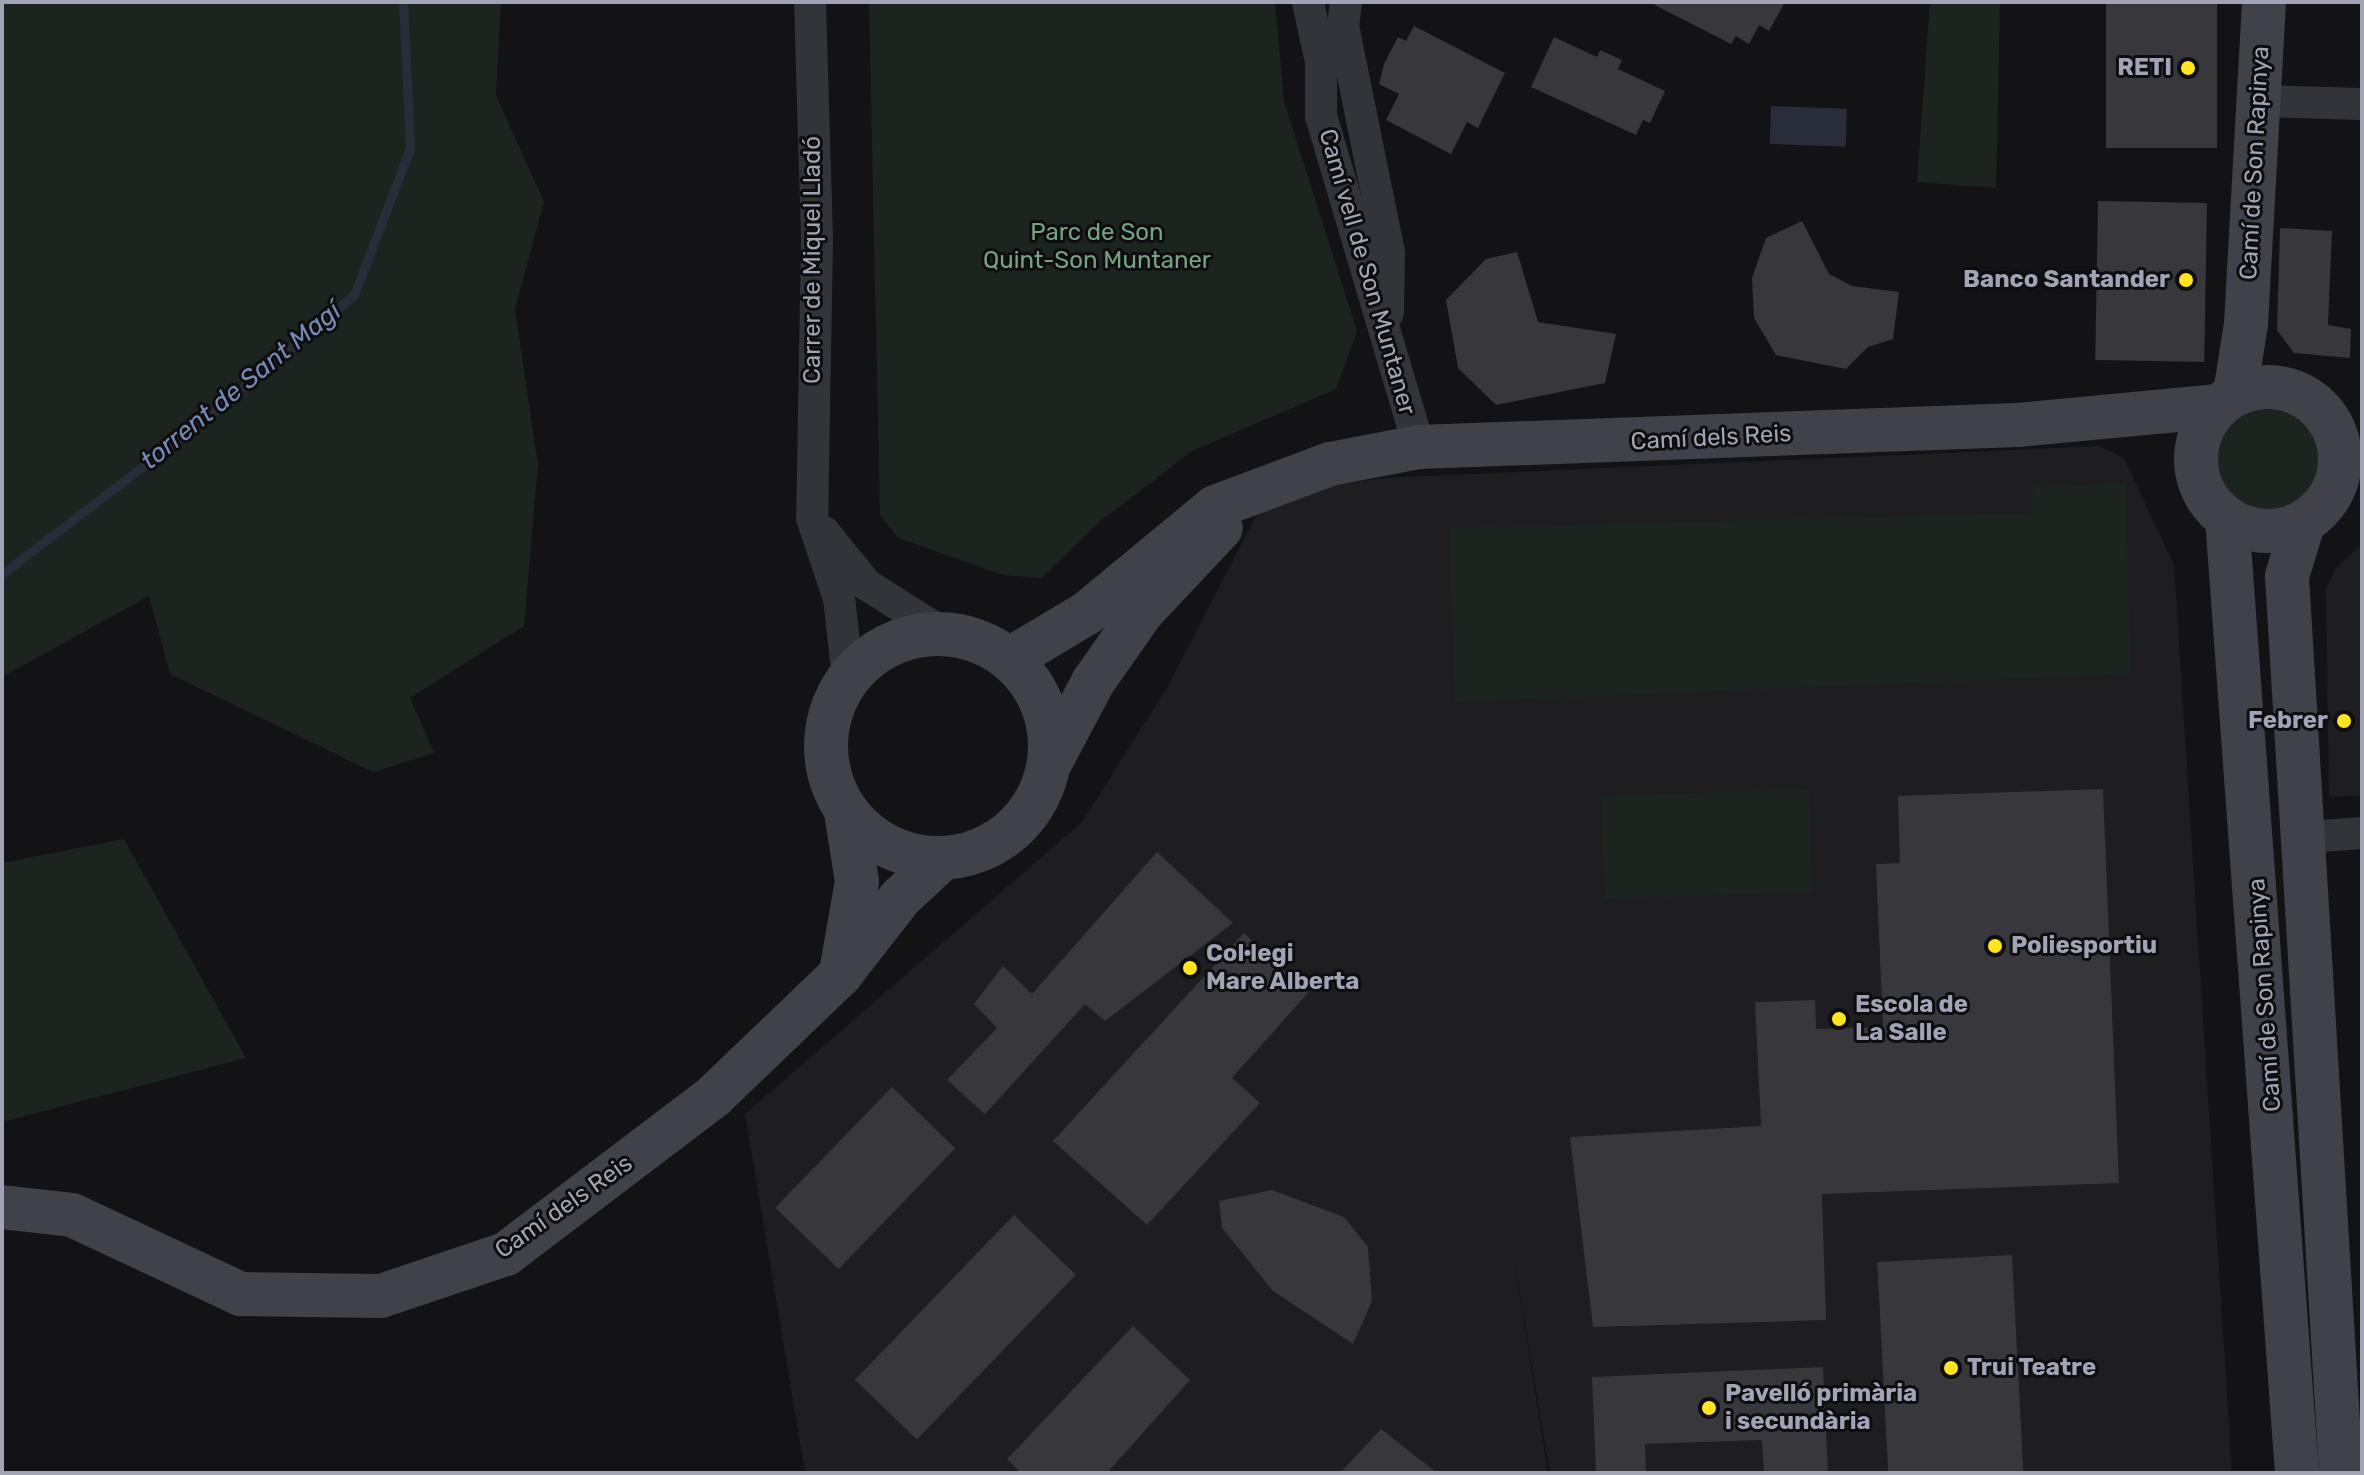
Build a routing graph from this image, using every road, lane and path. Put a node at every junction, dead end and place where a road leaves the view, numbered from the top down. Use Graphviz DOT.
graph roads {
  1 [pos="810,2"];
  2 [pos="1308,2"];
  3 [pos="1346,2"];
  4 [pos="2264,2"];
  5 [pos="2259,101"];
  6 [pos="2362,104"];
  7 [pos="2246,324"];
  8 [pos="1388,345"];
  9 [pos="2290,390"];
  10 [pos="2227,400"];
  11 [pos="2151,415"];
  12 [pos="2345,422"];
  13 [pos="1419,447"];
  14 [pos="2351,464"];
  15 [pos="2196,468"];
  16 [pos="1274,482"];
  17 [pos="812,518"];
  18 [pos="2227,518"];
  19 [pos="2304,521"];
  20 [pos="943,633"];
  21 [pos="1010,659"];
  22 [pos="848,678"];
  23 [pos="1050,763"];
  24 [pos="846,812"];
  25 [pos="2362,833"];
  26 [pos="2307,837"];
  27 [pos="942,859"];
  28 [pos="841,974"];
  29 [pos="2,1207"];
  30 [pos="2297,1473"];
  31 [pos="2341,1473"];
  1 -- 17 [label="street, Carrer de Miquel Lladó"];
  2 -- 8 [label="street, Camí vell de Son Muntaner"];
  3 -- 8 [label="street"];
  4 -- 5 [label="street, Camí de Son Rapinya"];
  5 -- 6 [label="street"];
  5 -- 7 [label="street, Camí de Son Rapinya"];
  7 -- 9 [label="street"];
  7 -- 10 [label="street, Camí de Son Rapinya"];
  8 -- 13 [label="street, Camí vell de Son Muntaner"];
  9 -- 10 [label="street"];
  9 -- 12 [label="street"];
  10 -- 11 [label="street, Camí dels Reis"];
  10 -- 15 [label="street"];
  11 -- 13 [label="street, Camí dels Reis"];
  11 -- 15 [label="street"];
  12 -- 14 [label="street"];
  13 -- 16 [label="street, Camí dels Reis"];
  14 -- 19 [label="street"];
  15 -- 18 [label="street"];
  16 -- 21 [label="street, Camí dels Reis"];
  16 -- 23 [label="street"];
  17 -- 20 [label="street"];
  17 -- 22 [label="street, Carrer de Miquel Lladó"];
  18 -- 19 [label="street"];
  18 -- 30 [label="street, Camí de Son Rapinya"];
  19 -- 26 [label="street, Camí de Son Rapinya"];
  20 -- 21 [label="street"];
  20 -- 22 [label="street"];
  21 -- 23 [label="street"];
  22 -- 24 [label="street"];
  23 -- 27 [label="street"];
  24 -- 27 [label="street"];
  24 -- 28 [label="street"];
  25 -- 26 [label="street"];
  26 -- 31 [label="street, Camí de Son Rapinya"];
  27 -- 28 [label="street, Camí dels Reis"];
  28 -- 29 [label="street, Camí dels Reis"];
}
